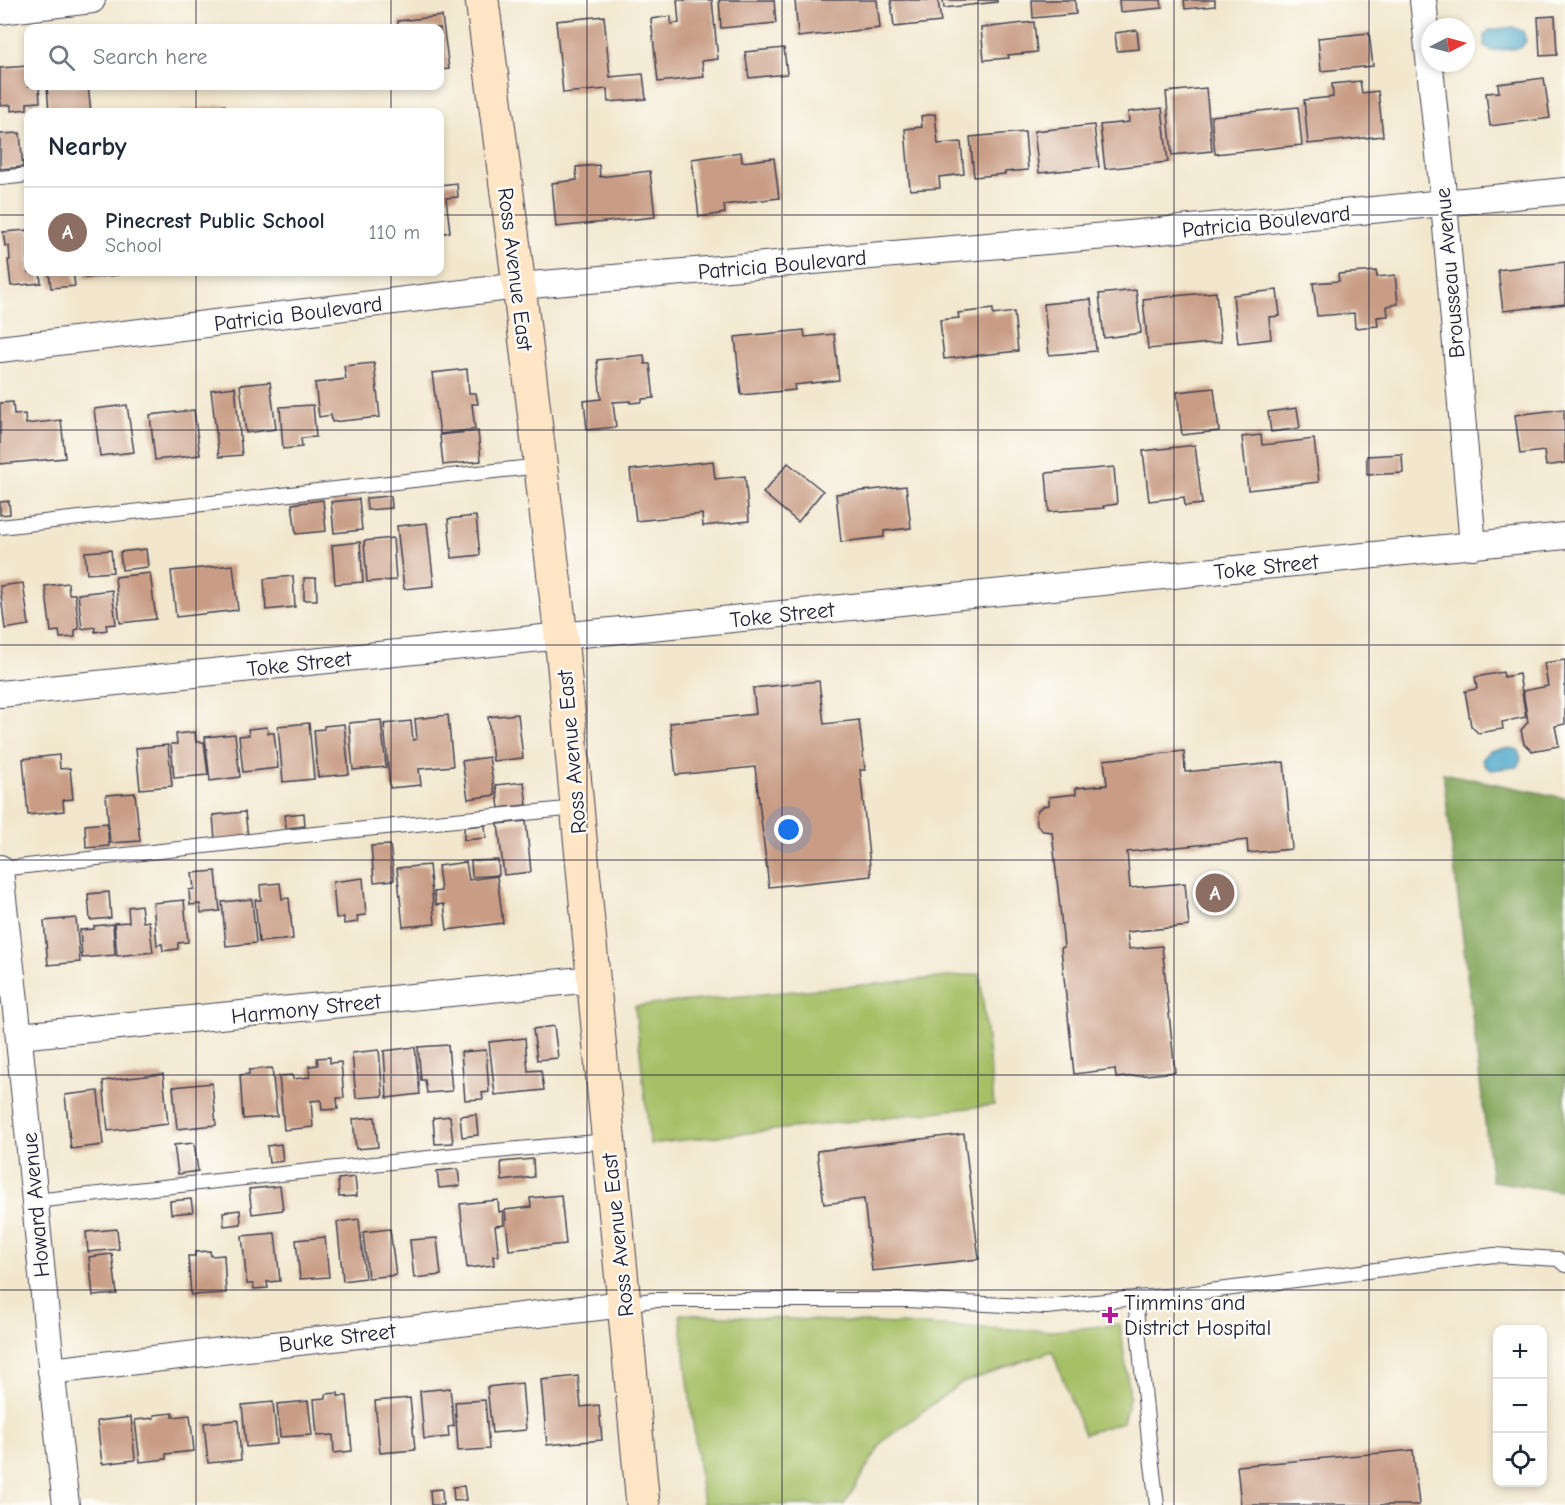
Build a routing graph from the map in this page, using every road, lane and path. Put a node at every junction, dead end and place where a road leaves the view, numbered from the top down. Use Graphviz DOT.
graph roads {
  1 [pos="92,0"];
  2 [pos="482,0"];
  3 [pos="1423,0"];
  4 [pos="0,10"];
  5 [pos="24,175"];
  6 [pos="0,178"];
  7 [pos="1565,191"];
  8 [pos="1444,204"];
  9 [pos="519,286"];
  10 [pos="0,349"];
  11 [pos="540,466"];
  12 [pos="0,527"];
  13 [pos="1565,536"];
  14 [pos="1473,546"];
  15 [pos="561,636"];
  16 [pos="0,694"];
  17 [pos="576,808"];
  18 [pos="0,869"];
  19 [pos="1,907"];
  20 [pos="593,979"];
  21 [pos="19,1036"];
  22 [pos="608,1141"];
  23 [pos="34,1201"];
  24 [pos="1565,1265"];
  25 [pos="1135,1298"];
  26 [pos="624,1304"];
  27 [pos="51,1371"];
  28 [pos="66,1505"];
  29 [pos="643,1505"];
  30 [pos="1157,1505"];
  1 -- 4 [label="street"];
  2 -- 9 [label="main road, Ross Avenue East"];
  3 -- 8 [label="street, Brousseau Avenue"];
  5 -- 6 [label="lane"];
  7 -- 8 [label="street, Patricia Boulevard"];
  8 -- 9 [label="street, Patricia Boulevard"];
  8 -- 14 [label="street, Brousseau Avenue"];
  9 -- 10 [label="street, Patricia Boulevard"];
  9 -- 11 [label="main road, Ross Avenue East"];
  11 -- 12 [label="lane"];
  11 -- 15 [label="main road, Ross Avenue East"];
  13 -- 14 [label="street, Toke Street"];
  14 -- 15 [label="street, Toke Street"];
  15 -- 16 [label="street, Toke Street"];
  15 -- 17 [label="main road, Ross Avenue East"];
  17 -- 18 [label="lane"];
  17 -- 20 [label="main road, Ross Avenue East"];
  18 -- 19 [label="street, Howard Avenue"];
  19 -- 21 [label="street, Howard Avenue"];
  20 -- 21 [label="street, Harmony Street"];
  20 -- 22 [label="main road, Ross Avenue East"];
  21 -- 23 [label="street, Howard Avenue"];
  22 -- 23 [label="lane"];
  22 -- 26 [label="main road, Ross Avenue East"];
  23 -- 27 [label="street, Howard Avenue"];
  24 -- 25 [label="lane"];
  25 -- 26 [label="lane"];
  25 -- 30 [label="lane"];
  26 -- 27 [label="street, Burke Street"];
  26 -- 29 [label="main road, Ross Avenue East"];
  27 -- 28 [label="street, Howard Avenue"];
}
